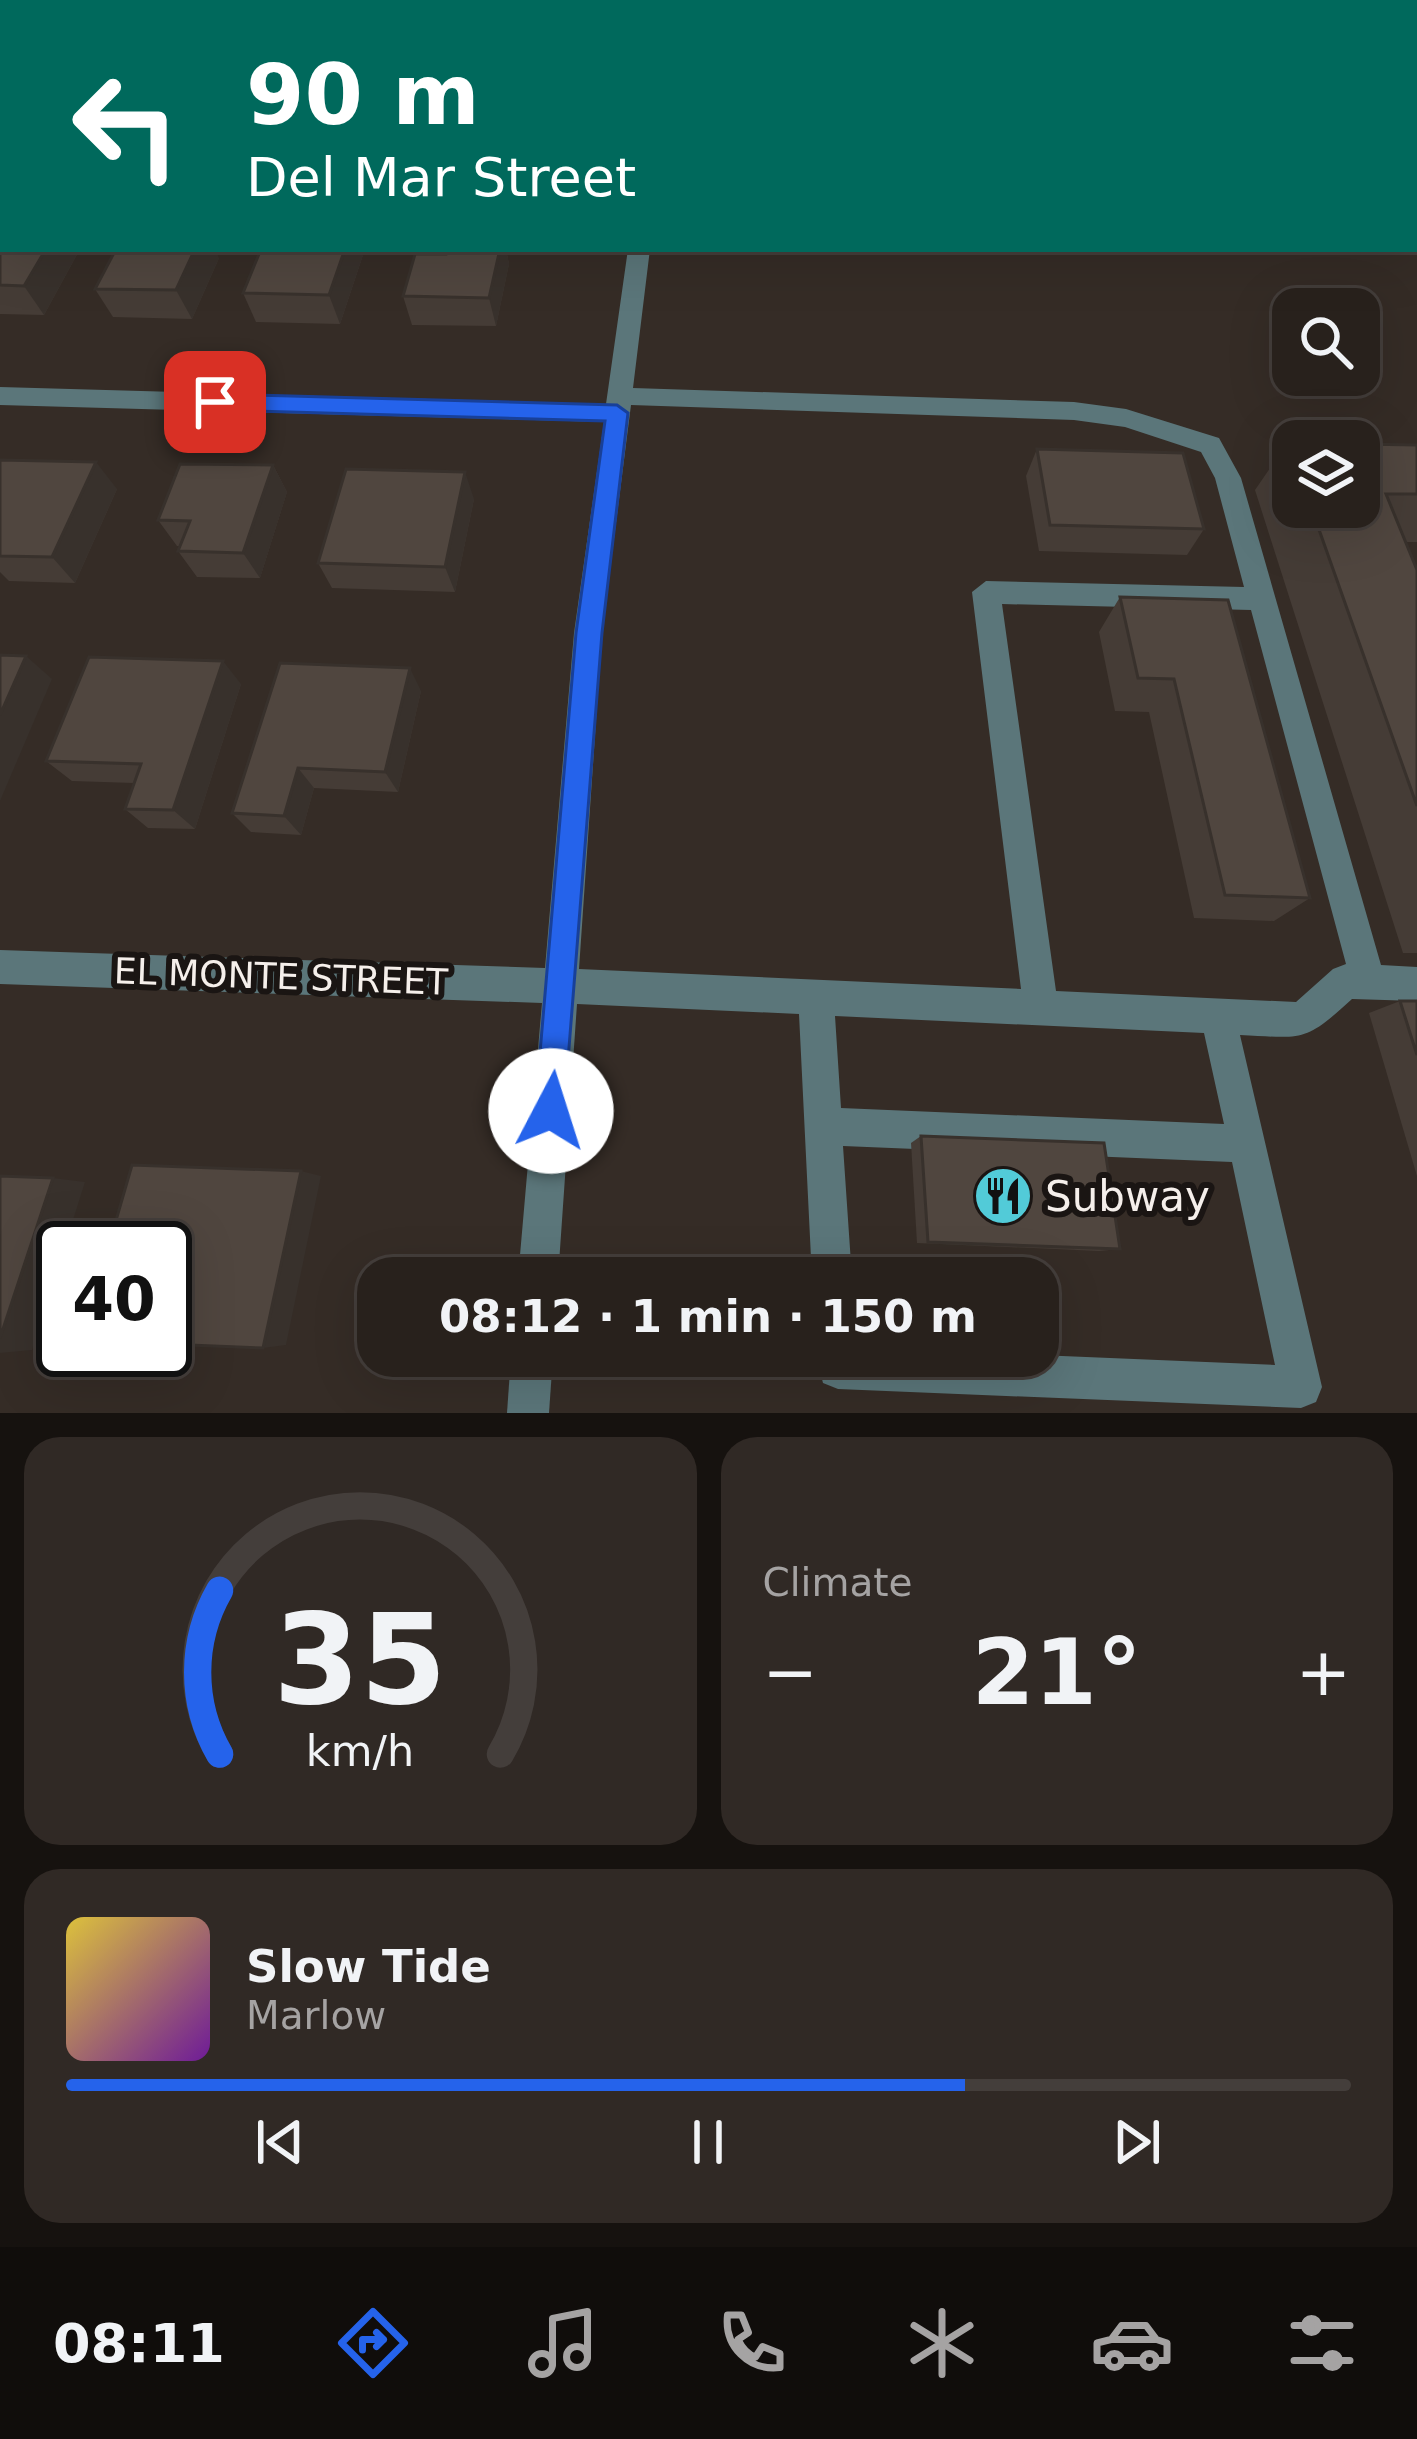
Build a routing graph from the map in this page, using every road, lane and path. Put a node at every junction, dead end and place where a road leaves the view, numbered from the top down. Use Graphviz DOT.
graph roads {
  1 [pos="639,252"];
  2 [pos="0,396"];
  3 [pos="618,404"];
  4 [pos="1262,599"];
  5 [pos="0,967"];
  6 [pos="1368,982"];
  7 [pos="1417,984"];
  8 [pos="561,986"];
  9 [pos="816,1000"];
  10 [pos="1041,1010"];
  11 [pos="1218,1016"];
  12 [pos="823,1126"];
  13 [pos="1248,1144"];
  14 [pos="540,1257"];
  15 [pos="831,1257"];
  16 [pos="531,1377"];
  17 [pos="1057,1377"];
  18 [pos="528,1413"];
  1 -- 3 [label="street"];
  2 -- 3 [label="street"];
  3 -- 4 [label="street"];
  3 -- 8 [label="street"];
  4 -- 6 [label="street"];
  4 -- 10 [label="street"];
  5 -- 8 [label="street, EL MONTE STREET"];
  6 -- 7 [label="street"];
  6 -- 11 [label="street, EL MONTE STREET"];
  8 -- 9 [label="street, EL MONTE STREET"];
  8 -- 14 [label="street"];
  9 -- 10 [label="street, EL MONTE STREET"];
  9 -- 12 [label="street"];
  10 -- 11 [label="street, EL MONTE STREET"];
  11 -- 13 [label="street"];
  12 -- 13 [label="street"];
  12 -- 15 [label="street"];
  13 -- 17 [label="street"];
  16 -- 18 [label="street"];
}
